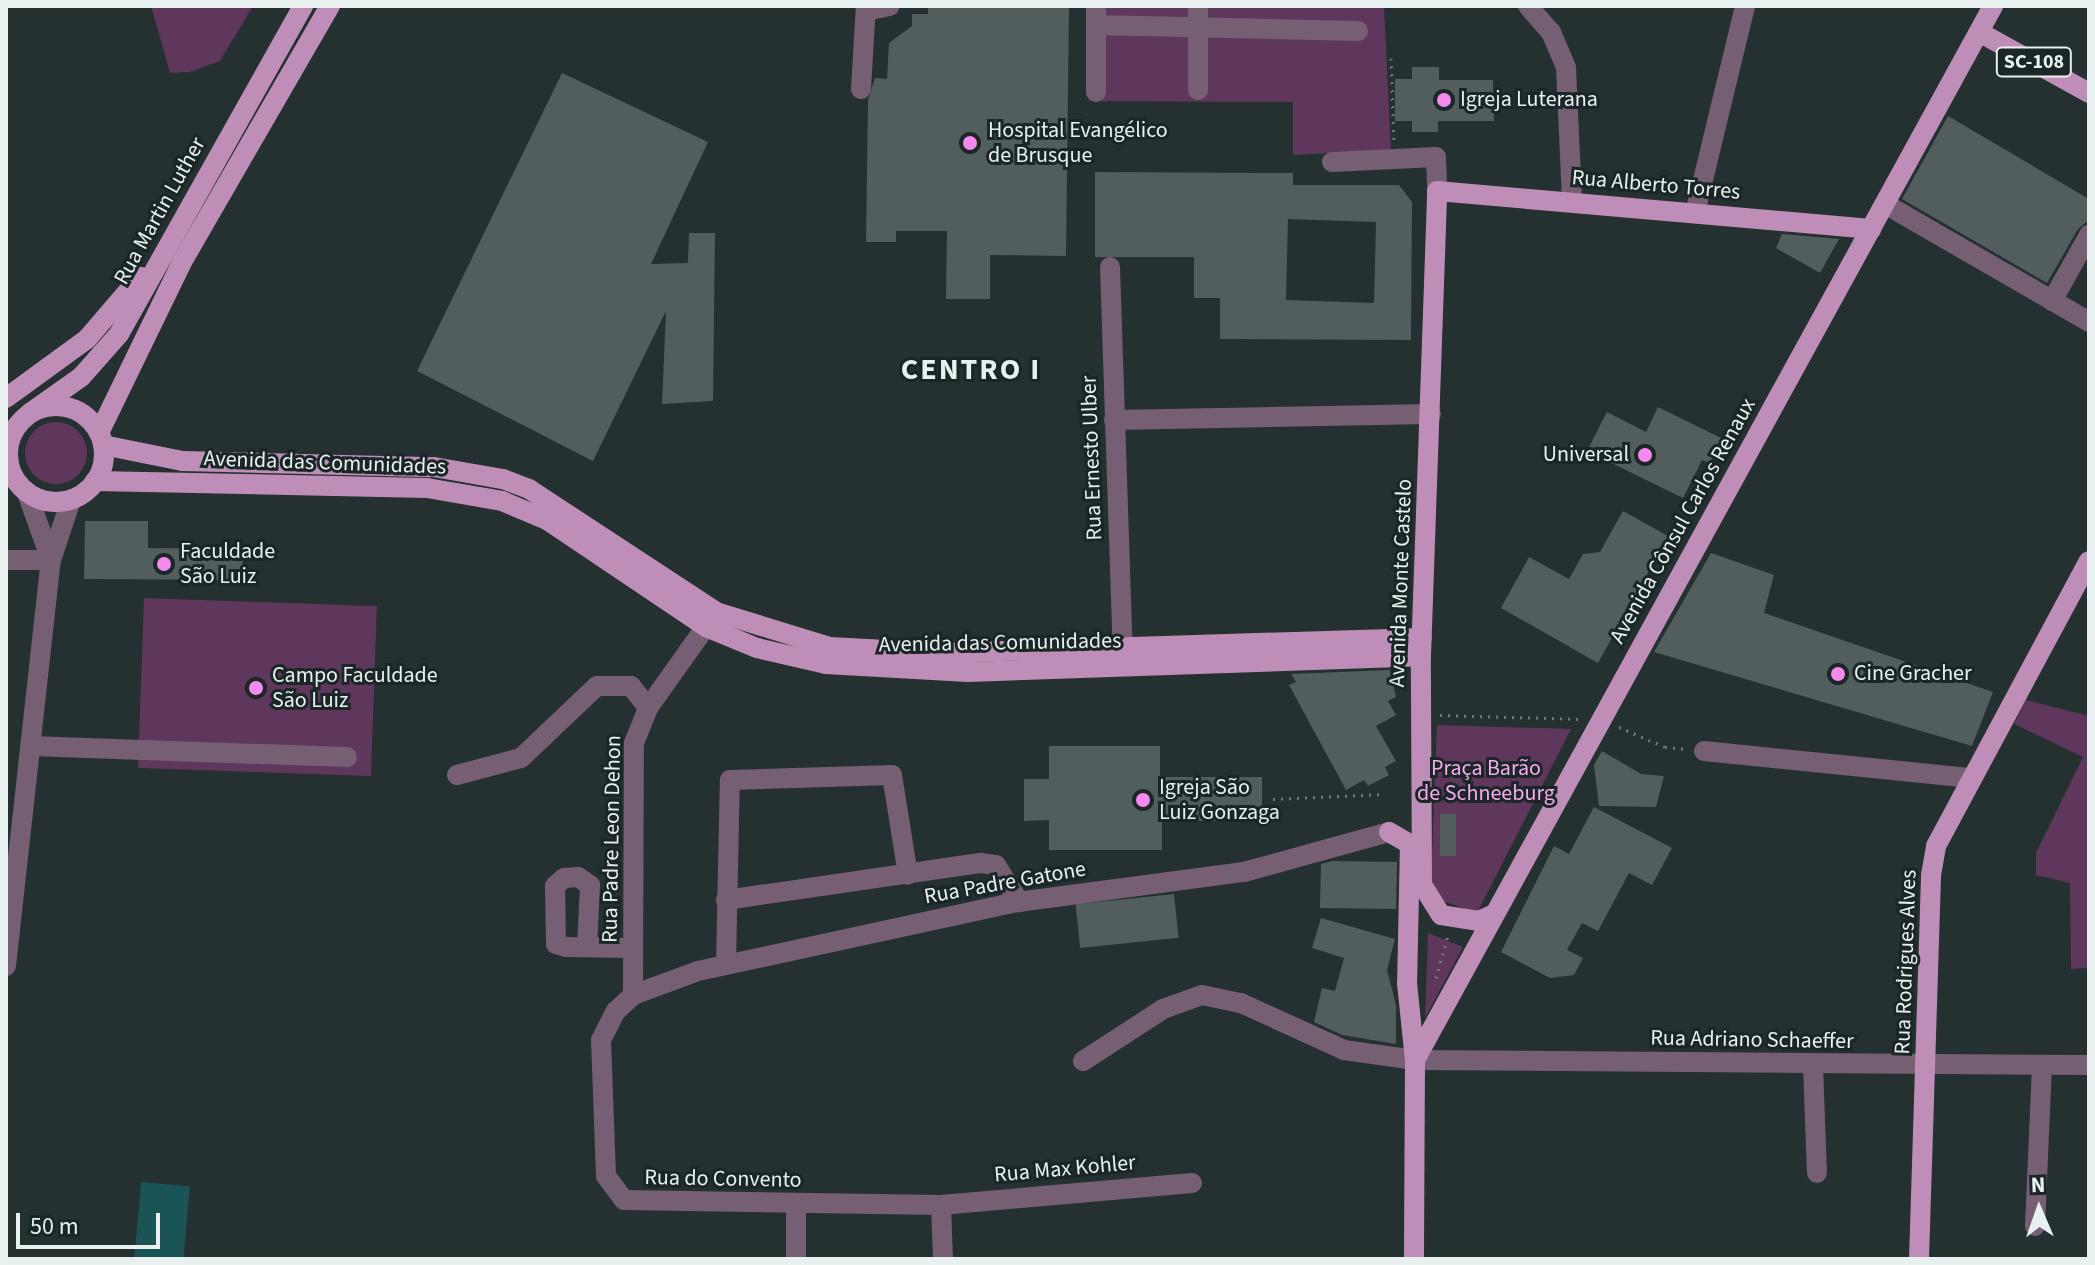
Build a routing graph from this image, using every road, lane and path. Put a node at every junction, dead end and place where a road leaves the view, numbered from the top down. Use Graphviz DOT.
graph roads {
  1 [pos="303,6"];
  2 [pos="330,6"];
  3 [pos="889,6"];
  4 [pos="1198,6"];
  5 [pos="1528,6"];
  6 [pos="1745,6"];
  7 [pos="1993,6"];
  8 [pos="866,8"];
  9 [pos="1096,16"];
  10 [pos="1198,29"];
  11 [pos="1358,31"];
  12 [pos="1979,32"];
  13 [pos="1391,58"];
  14 [pos="861,89"];
  15 [pos="1198,90"];
  16 [pos="1096,92"];
  17 [pos="2089,93"];
  18 [pos="1395,161"];
  19 [pos="1332,162"];
  20 [pos="1437,191"];
  21 [pos="1572,202"];
  22 [pos="1885,204"];
  23 [pos="1695,213"];
  24 [pos="1871,229"];
  25 [pos="173,231"];
  26 [pos="2089,235"];
  27 [pos="1110,267"];
  28 [pos="2052,301"];
  29 [pos="2089,322"];
  30 [pos="6,398"];
  31 [pos="1431,414"];
  32 [pos="1114,420"];
  33 [pos="18,422"];
  34 [pos="101,439"];
  35 [pos="434,467"];
  36 [pos="202,473"];
  37 [pos="325,475"];
  38 [pos="95,481"];
  39 [pos="17,487"];
  40 [pos="427,488"];
  41 [pos="71,500"];
  42 [pos="6,560"];
  43 [pos="51,560"];
  44 [pos="2089,561"];
  45 [pos="711,620"];
  46 [pos="1422,647"];
  47 [pos="1123,656"];
  48 [pos="648,708"];
  49 [pos="1421,719"];
  50 [pos="1601,720"];
  51 [pos="30,746"];
  52 [pos="1704,751"];
  53 [pos="347,757"];
  54 [pos="457,775"];
  55 [pos="1969,778"];
  56 [pos="1385,794"];
  57 [pos="1273,799"];
  58 [pos="1389,832"];
  59 [pos="908,875"];
  60 [pos="726,900"];
  61 [pos="1019,902"];
  62 [pos="1494,914"];
  63 [pos="1452,919"];
  64 [pos="587,947"];
  65 [pos="633,948"];
  66 [pos="726,964"];
  67 [pos="6,966"];
  68 [pos="1435,982"];
  69 [pos="633,995"];
  70 [pos="1415,1060"];
  71 [pos="1083,1061"];
  72 [pos="1813,1065"];
  73 [pos="2042,1065"];
  74 [pos="2089,1065"];
  75 [pos="1926,1066"];
  76 [pos="1817,1173"];
  77 [pos="1192,1183"];
  78 [pos="796,1204"];
  79 [pos="941,1205"];
  80 [pos="2035,1226"];
  81 [pos="796,1259"];
  82 [pos="943,1259"];
  83 [pos="1414,1259"];
  84 [pos="1919,1259"];
  1 -- 25 [label="main road, Rua Martin Luther"];
  2 -- 34 [label="main road, Rua Martin Luther"];
  3 -- 8 [label="street"];
  4 -- 10 [label="street"];
  5 -- 21 [label="street"];
  6 -- 23 [label="street"];
  7 -- 12 [label="main road, Avenida Cônsul Carlos Renaux / SC-108"];
  8 -- 14 [label="street"];
  9 -- 10 [label="street"];
  9 -- 16 [label="street"];
  10 -- 11 [label="street"];
  10 -- 15 [label="street"];
  12 -- 17 [label="main road, SC-108"];
  12 -- 22 [label="main road, Avenida Cônsul Carlos Renaux"];
  13 -- 18 [label="path"];
  18 -- 19 [label="street"];
  18 -- 20 [label="street"];
  20 -- 21 [label="main road, Rua Alberto Torres"];
  20 -- 31 [label="main road, Avenida Monte Castelo"];
  21 -- 23 [label="main road, Rua Alberto Torres"];
  22 -- 24 [label="main road, Avenida Cônsul Carlos Renaux"];
  22 -- 28 [label="street"];
  23 -- 24 [label="main road, Rua Alberto Torres"];
  24 -- 50 [label="main road, Avenida Cônsul Carlos Renaux"];
  25 -- 30 [label="main road"];
  25 -- 33 [label="main road, Rua Martin Luther"];
  26 -- 28 [label="street"];
  27 -- 32 [label="street, Rua Ernesto Ulber"];
  28 -- 29 [label="street"];
  31 -- 32 [label="street"];
  31 -- 46 [label="main road, Avenida Monte Castelo"];
  32 -- 47 [label="street, Rua Ernesto Ulber"];
  33 -- 34 [label="main road"];
  33 -- 39 [label="main road"];
  34 -- 36 [label="main road, Avenida das Comunidades"];
  34 -- 38 [label="main road"];
  35 -- 37 [label="main road, Avenida das Comunidades"];
  35 -- 40 [label="street"];
  35 -- 45 [label="main road, Avenida das Comunidades"];
  36 -- 37 [label="main road, Avenida das Comunidades"];
  36 -- 38 [label="main road, Avenida das Comunidades"];
  37 -- 40 [label="main road, Avenida das Comunidades"];
  38 -- 41 [label="main road"];
  39 -- 41 [label="main road"];
  39 -- 43 [label="street"];
  40 -- 45 [label="main road, Avenida das Comunidades"];
  41 -- 43 [label="street"];
  42 -- 43 [label="street"];
  43 -- 51 [label="street"];
  44 -- 55 [label="main road, Rua Rodrigues Alves"];
  45 -- 47 [label="main road, Avenida das Comunidades"];
  45 -- 48 [label="street, Rua Padre Leon Dehon"];
  46 -- 47 [label="main road, Avenida das Comunidades"];
  46 -- 49 [label="main road, Avenida Monte Castelo"];
  48 -- 54 [label="street"];
  48 -- 65 [label="street, Rua Padre Leon Dehon"];
  49 -- 50 [label="path"];
  49 -- 58 [label="main road"];
  49 -- 63 [label="main road, Avenida Monte Castelo"];
  50 -- 52 [label="path"];
  50 -- 62 [label="main road, Avenida Cônsul Carlos Renaux"];
  51 -- 53 [label="street"];
  51 -- 67 [label="street"];
  52 -- 55 [label="street"];
  55 -- 75 [label="main road, Rua Rodrigues Alves"];
  56 -- 57 [label="path"];
  58 -- 61 [label="street, Rua Padre Gatone"];
  58 -- 70 [label="main road"];
  59 -- 60 [label="street"];
  59 -- 60 [label="street"];
  59 -- 61 [label="street"];
  60 -- 66 [label="street"];
  61 -- 66 [label="street, Rua Padre Gatone"];
  62 -- 63 [label="main road"];
  62 -- 70 [label="main road, Avenida Cônsul Carlos Renaux"];
  63 -- 68 [label="path"];
  64 -- 65 [label="street"];
  65 -- 69 [label="street, Rua Padre Leon Dehon"];
  66 -- 69 [label="street, Rua Padre Gatone"];
  69 -- 78 [label="street, Rua do Convento"];
  70 -- 71 [label="street, Rua Adriano Schaeffer"];
  70 -- 72 [label="street, Rua Adriano Schaeffer"];
  70 -- 83 [label="main road"];
  72 -- 75 [label="street, Rua Adriano Schaeffer"];
  72 -- 76 [label="street"];
  73 -- 74 [label="street, Rua Adriano Schaeffer"];
  73 -- 75 [label="street, Rua Adriano Schaeffer"];
  73 -- 80 [label="street"];
  75 -- 84 [label="main road, Rua Rodrigues Alves"];
  77 -- 79 [label="street, Rua Max Kohler"];
  78 -- 79 [label="street, Rua do Convento"];
  78 -- 81 [label="street"];
  79 -- 82 [label="street"];
}
